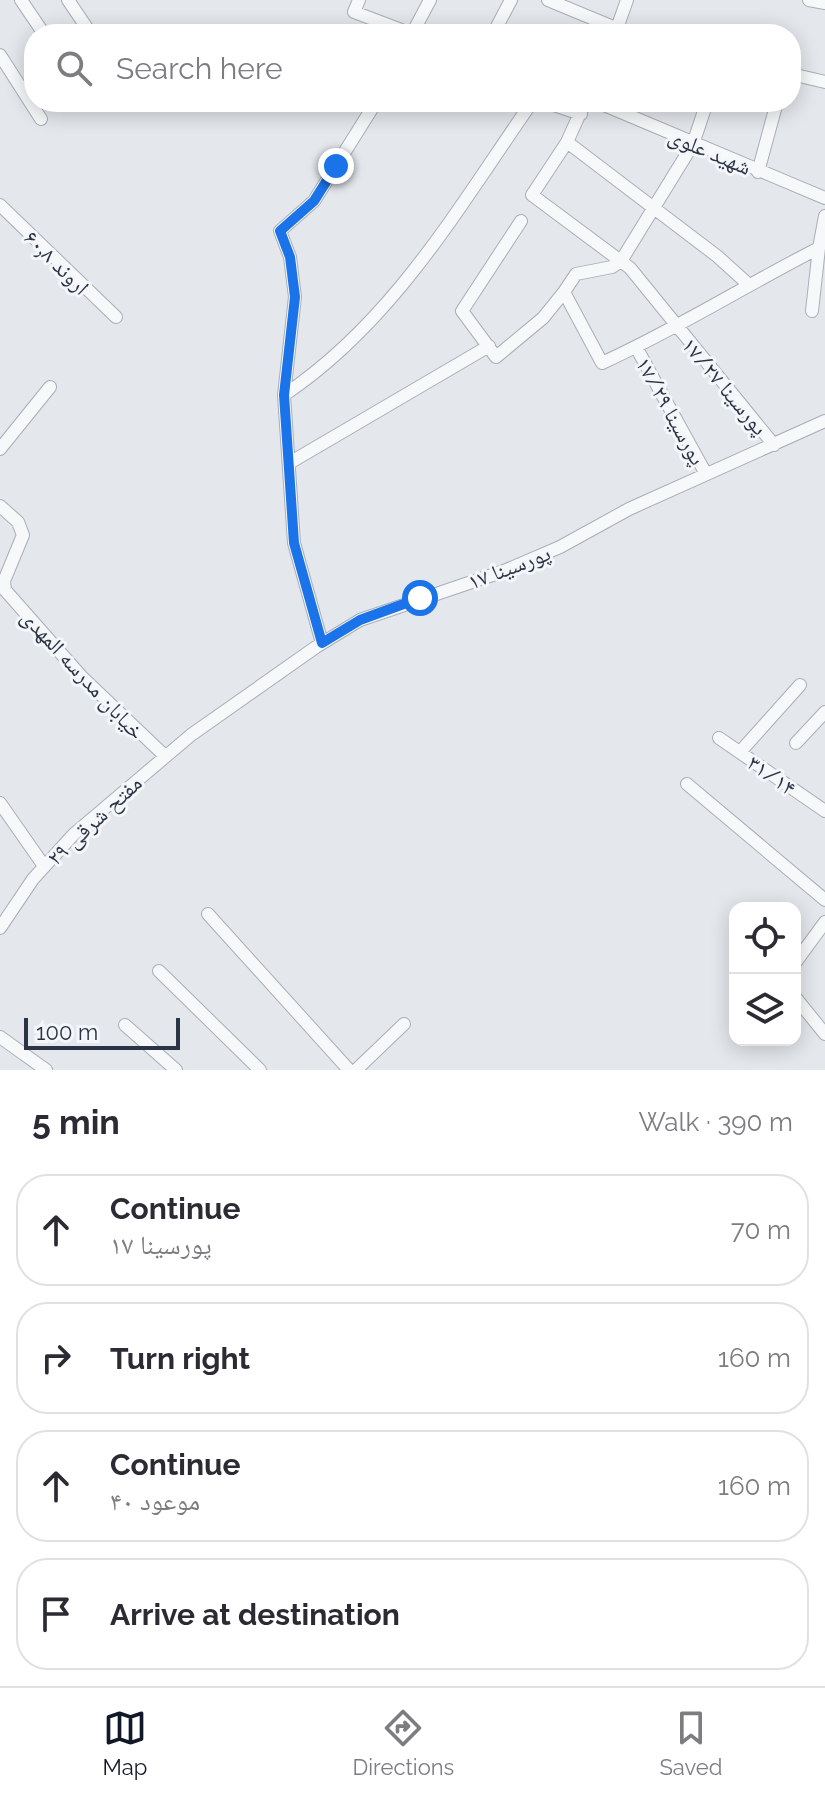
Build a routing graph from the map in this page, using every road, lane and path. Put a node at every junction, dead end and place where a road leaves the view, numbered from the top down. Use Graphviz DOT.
graph roads {
  1 [pos="21,0"];
  2 [pos="68,0"];
  3 [pos="359,0"];
  4 [pos="430,0"];
  5 [pos="511,0"];
  6 [pos="548,0"];
  7 [pos="627,0"];
  8 [pos="809,0"];
  9 [pos="825,3"];
  10 [pos="37,24"];
  11 [pos="84,24"];
  12 [pos="386,24"];
  13 [pos="417,24"];
  14 [pos="498,24"];
  15 [pos="599,24"];
  16 [pos="619,24"];
  17 [pos="0,55"];
  18 [pos="801,76"];
  19 [pos="825,82"];
  20 [pos="24,92"];
  21 [pos="37,112"];
  22 [pos="370,112"];
  23 [pos="525,112"];
  24 [pos="581,112"];
  25 [pos="620,112"];
  26 [pos="704,112"];
  27 [pos="774,112"];
  28 [pos="41,119"];
  29 [pos="567,142"];
  30 [pos="693,144"];
  31 [pos="758,172"];
  32 [pos="825,198"];
  33 [pos="0,205"];
  34 [pos="654,206"];
  35 [pos="825,216"];
  36 [pos="521,221"];
  37 [pos="819,248"];
  38 [pos="621,261"];
  39 [pos="748,284"];
  40 [pos="564,292"];
  41 [pos="812,311"];
  42 [pos="116,317"];
  43 [pos="676,327"];
  44 [pos="489,346"];
  45 [pos="636,347"];
  46 [pos="50,387"];
  47 [pos="284,395"];
  48 [pos="825,421"];
  49 [pos="774,445"];
  50 [pos="0,449"];
  51 [pos="291,462"];
  52 [pos="706,474"];
  53 [pos="0,506"];
  54 [pos="322,643"];
  55 [pos="800,685"];
  56 [pos="825,712"];
  57 [pos="719,738"];
  58 [pos="796,743"];
  59 [pos="740,752"];
  60 [pos="165,756"];
  61 [pos="687,784"];
  62 [pos="0,803"];
  63 [pos="825,811"];
  64 [pos="44,866"];
  65 [pos="825,900"];
  66 [pos="208,914"];
  67 [pos="825,922"];
  68 [pos="0,928"];
  69 [pos="801,955"];
  70 [pos="159,971"];
  71 [pos="801,1004"];
  72 [pos="404,1024"];
  73 [pos="125,1025"];
  74 [pos="825,1034"];
  75 [pos="0,1037"];
  76 [pos="46,1070"];
  77 [pos="176,1070"];
  78 [pos="260,1070"];
  79 [pos="349,1070"];
  80 [pos="356,1070"];
  1 -- 10 [label="street"];
  2 -- 11 [label="street"];
  3 -- 12 [label="street"];
  4 -- 13 [label="street"];
  5 -- 14 [label="street"];
  6 -- 15 [label="street"];
  7 -- 16 [label="street"];
  8 -- 9 [label="street"];
  17 -- 20 [label="street"];
  18 -- 19 [label="street"];
  21 -- 28 [label="street"];
  22 -- 47 [label="street"];
  23 -- 47 [label="street"];
  24 -- 29 [label="street"];
  25 -- 30 [label="street, شهید علوی"];
  26 -- 30 [label="street"];
  27 -- 31 [label="street"];
  29 -- 34 [label="street"];
  29 -- 38 [label="street, پورسینا ۱۷/۲۷"];
  30 -- 31 [label="street, شهید علوی"];
  30 -- 34 [label="street"];
  31 -- 32 [label="street, شهید علوی"];
  33 -- 42 [label="street, اروند ۶۰٫۸"];
  34 -- 38 [label="street"];
  34 -- 39 [label="street"];
  35 -- 37 [label="street"];
  36 -- 44 [label="street"];
  37 -- 39 [label="street"];
  37 -- 41 [label="street"];
  38 -- 40 [label="street"];
  38 -- 43 [label="street, پورسینا ۱۷/۲۷"];
  39 -- 43 [label="street"];
  40 -- 44 [label="street"];
  40 -- 45 [label="street"];
  43 -- 45 [label="street"];
  43 -- 49 [label="street, پورسینا ۱۷/۲۷"];
  44 -- 51 [label="street"];
  45 -- 52 [label="street, پورسینا ۱۷/۲۹"];
  46 -- 50 [label="street"];
  47 -- 51 [label="street"];
  48 -- 49 [label="street, پورسینا ۱۷"];
  49 -- 52 [label="street, پورسینا ۱۷"];
  51 -- 54 [label="street"];
  52 -- 54 [label="street, پورسینا ۱۷"];
  53 -- 60 [label="street, خیابان مدرسه المهدی"];
  54 -- 60 [label="street, پورسینا ۱۷"];
  55 -- 59 [label="street"];
  56 -- 58 [label="street"];
  57 -- 59 [label="street, ۳۱/۱۴"];
  59 -- 63 [label="street, ۳۱/۱۴"];
  60 -- 64 [label="street, مفتح شرقی ۲۹"];
  61 -- 65 [label="street"];
  62 -- 64 [label="street"];
  64 -- 68 [label="street, مفتح شرقی ۲۹"];
  66 -- 79 [label="street"];
  67 -- 69 [label="street"];
  70 -- 78 [label="street"];
  71 -- 74 [label="street"];
  72 -- 80 [label="street"];
  73 -- 77 [label="street"];
  75 -- 76 [label="street"];
}
